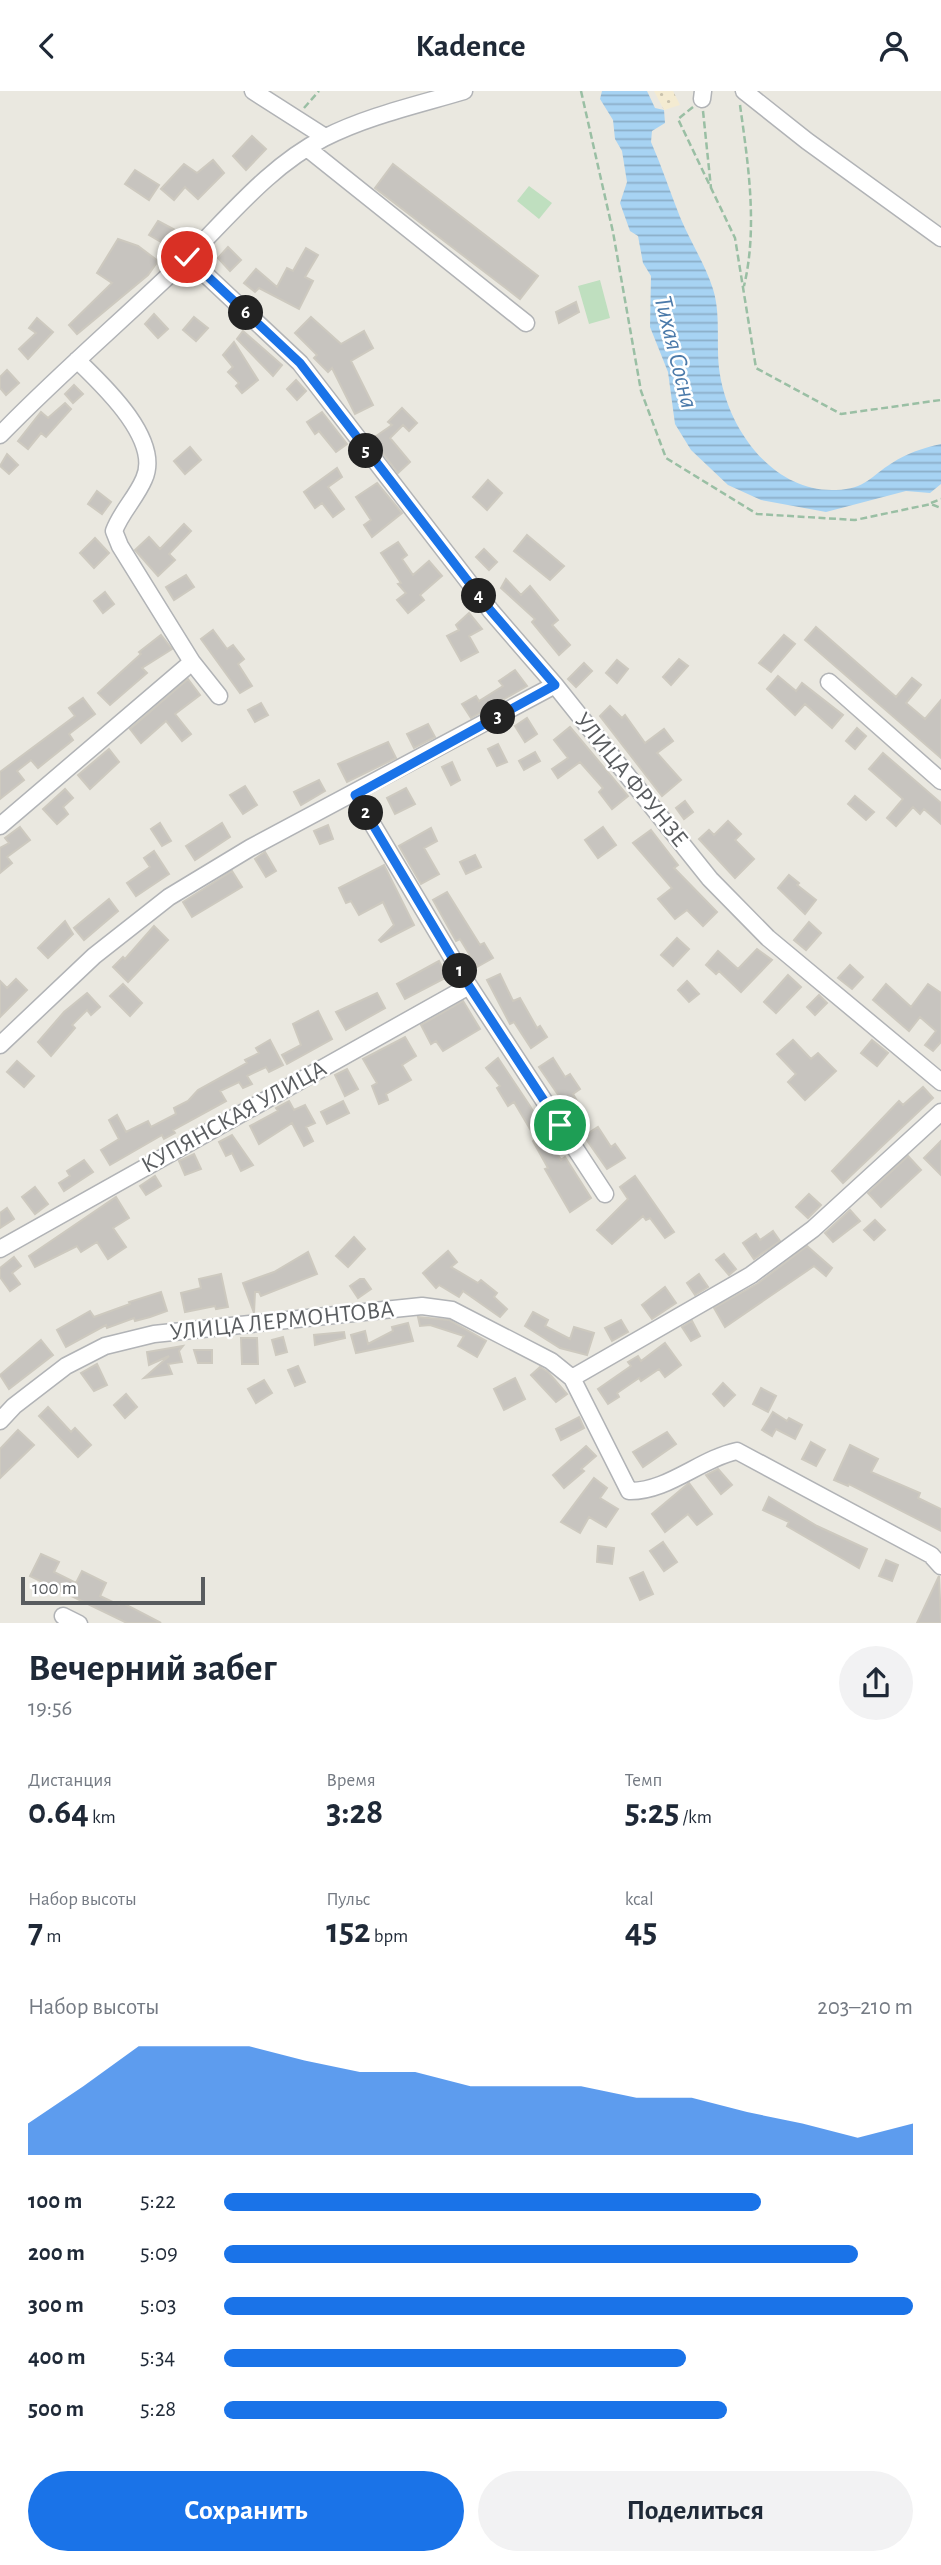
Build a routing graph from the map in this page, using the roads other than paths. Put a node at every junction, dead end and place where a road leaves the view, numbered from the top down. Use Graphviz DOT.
graph roads {
  1 [pos="253,91"];
  2 [pos="464,91"];
  3 [pos="742,98"];
  4 [pos="325,137"];
  5 [pos="307,148"];
  6 [pos="941,238"];
  7 [pos="187,257"];
  8 [pos="526,323"];
  9 [pos="77,361"];
  10 [pos="0,435"];
  11 [pos="192,662"];
  12 [pos="829,682"];
  13 [pos="555,685"];
  14 [pos="219,697"];
  15 [pos="941,781"];
  16 [pos="355,795"];
  17 [pos="0,827"];
  18 [pos="469,986"];
  19 [pos="0,1045"];
  20 [pos="941,1082"];
  21 [pos="941,1112"];
  22 [pos="605,1194"];
  23 [pos="0,1249"];
  24 [pos="572,1378"];
  25 [pos="0,1421"];
  26 [pos="941,1566"];
  27 [pos="63,1616"];
  28 [pos="79,1623"];
  1 -- 4 [label="street"];
  2 -- 4 [label="street"];
  3 -- 6 [label="street"];
  4 -- 5 [label="street"];
  5 -- 7 [label="street"];
  5 -- 8 [label="street"];
  7 -- 9 [label="street"];
  7 -- 13 [label="street, УЛИЦА ФРУНЗЕ"];
  9 -- 10 [label="street"];
  9 -- 11 [label="street"];
  11 -- 14 [label="street"];
  11 -- 17 [label="street"];
  12 -- 15 [label="street"];
  13 -- 16 [label="street"];
  13 -- 20 [label="street, УЛИЦА ФРУНЗЕ"];
  16 -- 18 [label="street"];
  16 -- 19 [label="street"];
  18 -- 22 [label="street"];
  18 -- 23 [label="street, КУПЯНСКАЯ УЛИЦА"];
  21 -- 24 [label="street"];
  24 -- 25 [label="street, УЛИЦА ЛЕРМОНТОВА"];
  24 -- 26 [label="street, УЛИЦА ЛЕРМОНТОВА"];
  27 -- 28 [label="street"];
}
